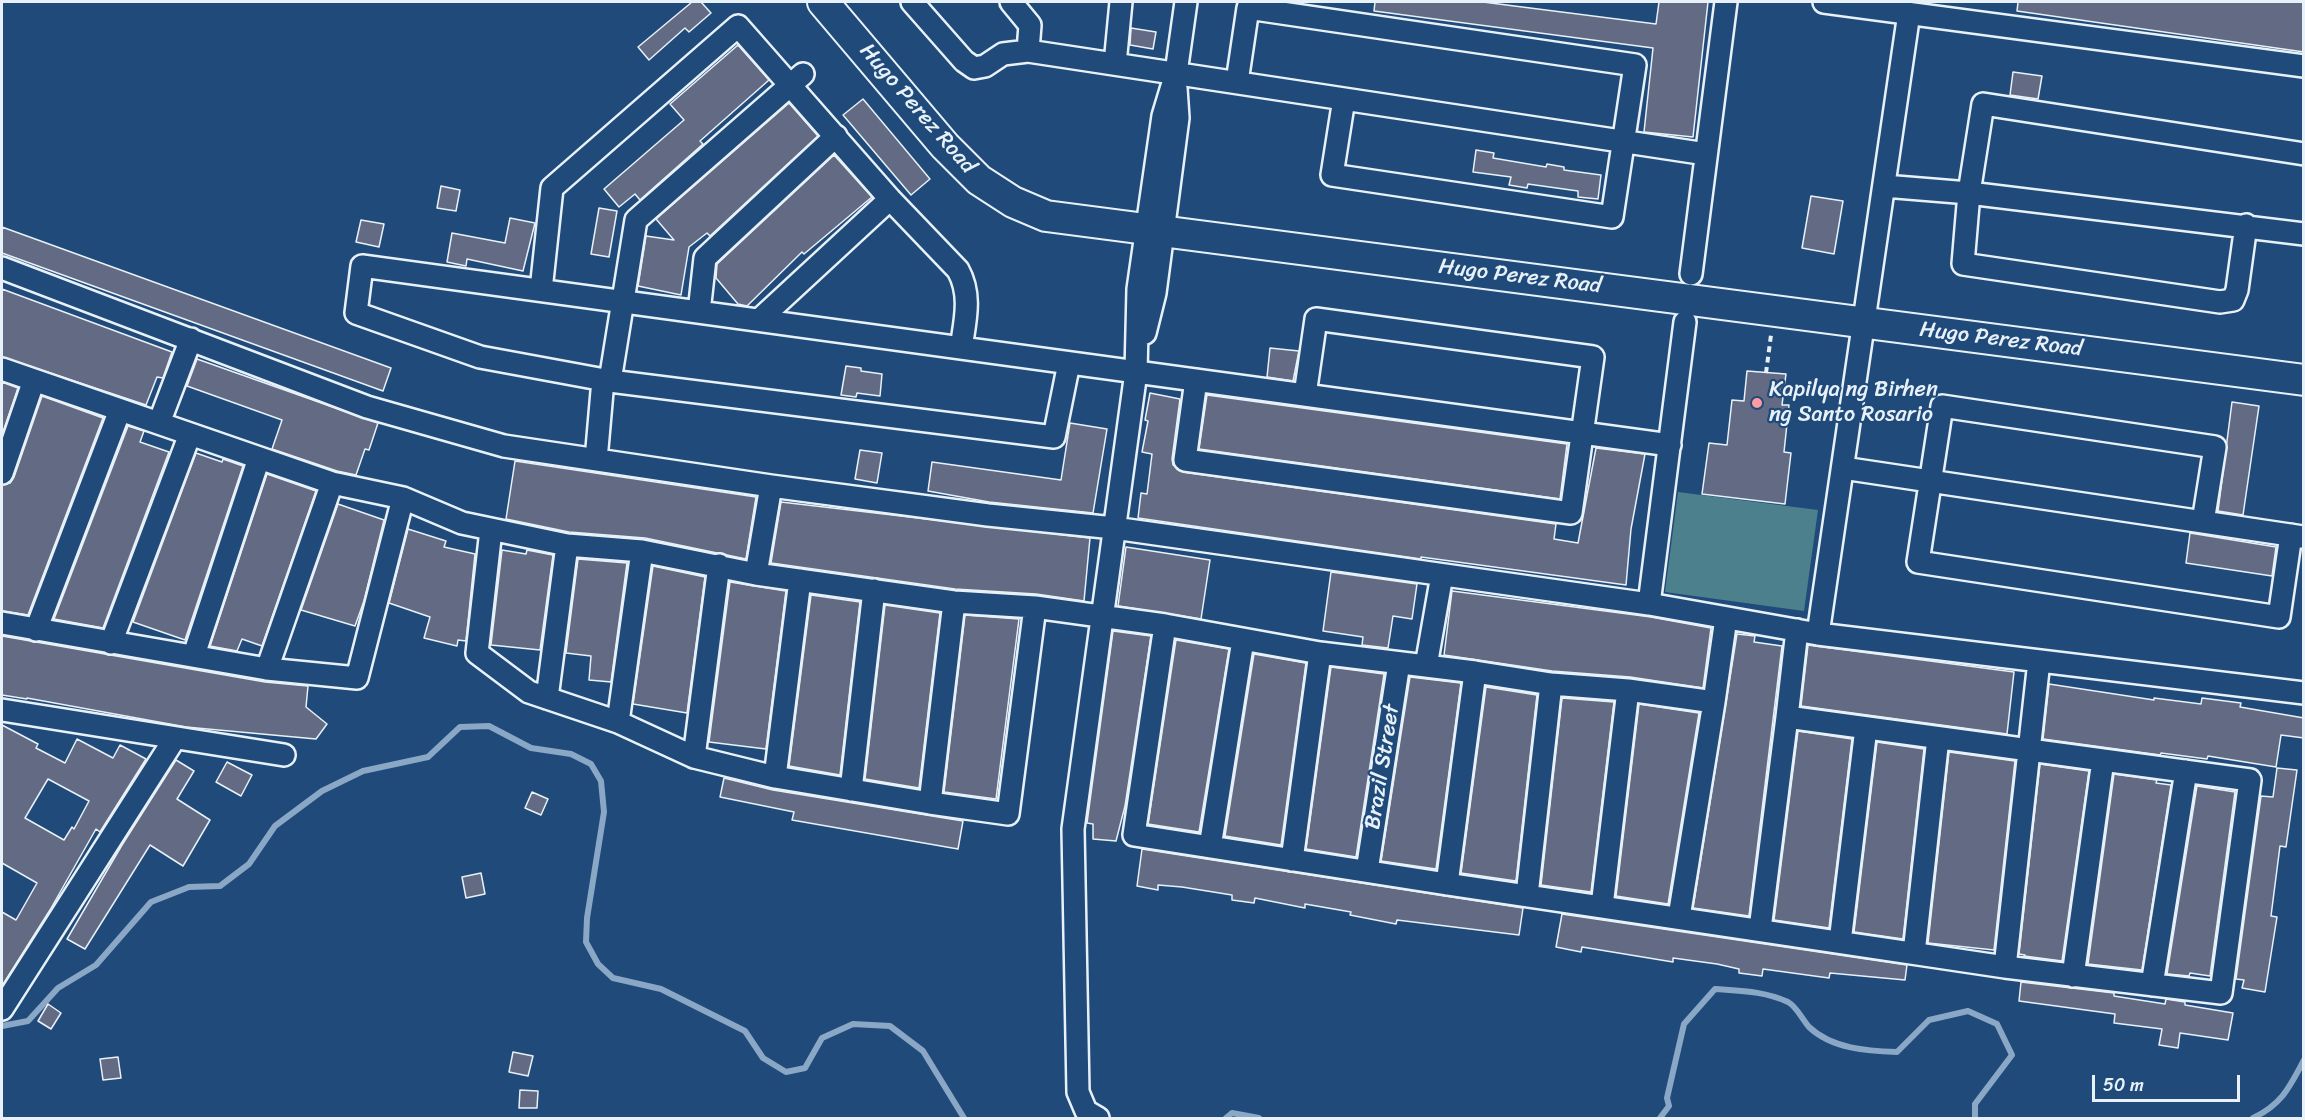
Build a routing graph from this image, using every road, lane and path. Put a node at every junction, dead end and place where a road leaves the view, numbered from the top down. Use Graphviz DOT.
graph roads {
  1 [pos="824,2"];
  2 [pos="912,2"];
  3 [pos="1011,2"];
  4 [pos="1186,2"];
  5 [pos="1726,2"];
  6 [pos="1837,2"];
  7 [pos="1119,3"];
  8 [pos="1909,13"];
  9 [pos="1028,51"];
  10 [pos="1115,64"];
  11 [pos="2304,66"];
  12 [pos="1176,73"];
  13 [pos="796,79"];
  14 [pos="1237,82"];
  15 [pos="1344,99"];
  16 [pos="836,136"];
  17 [pos="1624,141"];
  18 [pos="1706,154"];
  19 [pos="2304,154"];
  20 [pos="1884,186"];
  21 [pos="1969,193"];
  22 [pos="890,199"];
  23 [pos="2246,225"];
  24 [pos="1155,230"];
  25 [pos="2304,234"];
  26 [pos="2,268"];
  27 [pos="1691,274"];
  28 [pos="541,290"];
  29 [pos="623,301"];
  30 [pos="1774,310"];
  31 [pos="699,312"];
  32 [pos="759,320"];
  33 [pos="1685,322"];
  34 [pos="1864,322"];
  35 [pos="191,339"];
  36 [pos="962,348"];
  37 [pos="1069,363"];
  38 [pos="2,369"];
  39 [pos="1136,372"];
  40 [pos="1766,373"];
  41 [pos="34,380"];
  42 [pos="1196,380"];
  43 [pos="2304,380"];
  44 [pos="606,381"];
  45 [pos="1305,395"];
  46 [pos="120,410"];
  47 [pos="159,423"];
  48 [pos="1582,433"];
  49 [pos="190,434"];
  50 [pos="1670,445"];
  51 [pos="259,458"];
  52 [pos="596,459"];
  53 [pos="1843,468"];
  54 [pos="2,473"];
  55 [pos="1930,481"];
  56 [pos="332,483"];
  57 [pos="771,486"];
  58 [pos="403,498"];
  59 [pos="2203,522"];
  60 [pos="1114,528"];
  61 [pos="491,530"];
  62 [pos="2297,536"];
  63 [pos="567,545"];
  64 [pos="642,551"];
  65 [pos="719,565"];
  66 [pos="756,574"];
  67 [pos="1442,575"];
  68 [pos="800,580"];
  69 [pos="874,590"];
  70 [pos="954,602"];
  71 [pos="1649,604"];
  72 [pos="1035,607"];
  73 [pos="1102,618"];
  74 [pos="1726,618"];
  75 [pos="2,623"];
  76 [pos="1164,625"];
  77 [pos="36,630"];
  78 [pos="1797,630"];
  79 [pos="1818,634"];
  80 [pos="1243,640"];
  81 [pos="111,643"];
  82 [pos="1320,653"];
  83 [pos="194,656"];
  84 [pos="2039,661"];
  85 [pos="1399,663"];
  86 [pos="1426,666"];
  87 [pos="267,669"];
  88 [pos="1475,672"];
  89 [pos="1551,684"];
  90 [pos="1628,690"];
  91 [pos="2304,693"];
  92 [pos="547,698"];
  93 [pos="1714,702"];
  94 [pos="2,710"];
  95 [pos="1787,717"];
  96 [pos="618,722"];
  97 [pos="1866,728"];
  98 [pos="175,738"];
  99 [pos="1938,738"];
  100 [pos="2028,750"];
  101 [pos="284,754"];
  102 [pos="694,757"];
  103 [pos="2103,760"];
  104 [pos="2186,771"];
  105 [pos="775,777"];
  106 [pos="851,790"];
  107 [pos="930,803"];
  108 [pos="1210,847"];
  109 [pos="1292,860"];
  110 [pos="1367,871"];
  111 [pos="1447,884"];
  112 [pos="1527,895"];
  113 [pos="1602,906"];
  114 [pos="1679,917"];
  115 [pos="1760,929"];
  116 [pos="1840,942"];
  117 [pos="1914,953"];
  118 [pos="2005,967"];
  119 [pos="2073,975"];
  120 [pos="2152,985"];
  121 [pos="5,995"];
  122 [pos="1098,1119"];
  1 -- 24 [label="street, Hugo Perez Road"];
  2 -- 9 [label="street"];
  3 -- 9 [label="street"];
  4 -- 12 [label="street"];
  5 -- 18 [label="street"];
  6 -- 8 [label="street"];
  7 -- 10 [label="street"];
  8 -- 11 [label="street"];
  8 -- 20 [label="street"];
  9 -- 10 [label="street"];
  10 -- 12 [label="street"];
  12 -- 14 [label="street"];
  12 -- 24 [label="street"];
  13 -- 16 [label="street"];
  13 -- 28 [label="street"];
  13 -- 29 [label="street"];
  14 -- 15 [label="street"];
  14 -- 17 [label="street"];
  15 -- 17 [label="street"];
  15 -- 17 [label="street"];
  16 -- 22 [label="street"];
  16 -- 31 [label="street"];
  17 -- 18 [label="street"];
  18 -- 27 [label="street"];
  19 -- 21 [label="street"];
  20 -- 21 [label="street"];
  20 -- 34 [label="street"];
  21 -- 23 [label="street"];
  21 -- 23 [label="street"];
  22 -- 32 [label="street"];
  22 -- 36 [label="street"];
  23 -- 25 [label="street"];
  24 -- 30 [label="street, Hugo Perez Road"];
  24 -- 39 [label="street"];
  26 -- 35 [label="street"];
  28 -- 29 [label="street"];
  28 -- 44 [label="street"];
  29 -- 31 [label="street"];
  29 -- 44 [label="street"];
  30 -- 34 [label="street, Hugo Perez Road"];
  30 -- 40 [label="path"];
  31 -- 32 [label="street"];
  32 -- 36 [label="street"];
  33 -- 50 [label="street"];
  34 -- 43 [label="street, Hugo Perez Road"];
  34 -- 53 [label="street"];
  35 -- 47 [label="street"];
  35 -- 52 [label="street"];
  36 -- 37 [label="street"];
  37 -- 39 [label="street"];
  37 -- 44 [label="street"];
  38 -- 41 [label="street"];
  39 -- 42 [label="street"];
  39 -- 60 [label="street"];
  41 -- 46 [label="street"];
  41 -- 54 [label="street"];
  42 -- 45 [label="street"];
  42 -- 48 [label="street"];
  44 -- 52 [label="street"];
  45 -- 48 [label="street"];
  45 -- 48 [label="street"];
  46 -- 47 [label="street"];
  46 -- 77 [label="street"];
  47 -- 49 [label="street"];
  48 -- 50 [label="street"];
  49 -- 51 [label="street"];
  49 -- 81 [label="street"];
  50 -- 71 [label="street"];
  51 -- 56 [label="street"];
  51 -- 83 [label="street"];
  52 -- 57 [label="street"];
  53 -- 55 [label="street"];
  53 -- 79 [label="street"];
  55 -- 59 [label="street"];
  55 -- 59 [label="street"];
  55 -- 62 [label="street"];
  56 -- 58 [label="street"];
  56 -- 87 [label="street"];
  57 -- 60 [label="street"];
  57 -- 66 [label="street"];
  58 -- 61 [label="street"];
  58 -- 87 [label="street"];
  59 -- 62 [label="street"];
  60 -- 67 [label="street"];
  60 -- 73 [label="street"];
  61 -- 63 [label="street"];
  61 -- 92 [label="street"];
  63 -- 64 [label="street"];
  63 -- 92 [label="street"];
  64 -- 65 [label="street"];
  64 -- 96 [label="street"];
  65 -- 66 [label="street"];
  65 -- 102 [label="street"];
  66 -- 68 [label="street"];
  67 -- 71 [label="street"];
  67 -- 86 [label="street"];
  68 -- 69 [label="street"];
  68 -- 105 [label="street"];
  69 -- 70 [label="street"];
  69 -- 106 [label="street"];
  70 -- 72 [label="street"];
  70 -- 107 [label="street"];
  71 -- 74 [label="street"];
  72 -- 73 [label="street"];
  72 -- 107 [label="street"];
  73 -- 76 [label="street"];
  73 -- 122 [label="street"];
  74 -- 78 [label="street"];
  74 -- 93 [label="street"];
  75 -- 77 [label="street"];
  76 -- 80 [label="street"];
  76 -- 108 [label="street"];
  77 -- 81 [label="street"];
  78 -- 79 [label="street"];
  78 -- 95 [label="street"];
  79 -- 84 [label="street"];
  80 -- 82 [label="street"];
  80 -- 108 [label="street"];
  81 -- 83 [label="street"];
  82 -- 85 [label="street"];
  82 -- 109 [label="street"];
  83 -- 87 [label="street"];
  84 -- 91 [label="street"];
  84 -- 100 [label="street"];
  85 -- 86 [label="street"];
  85 -- 110 [label="street, Brazil Street"];
  86 -- 88 [label="street"];
  88 -- 89 [label="street"];
  88 -- 111 [label="street"];
  89 -- 90 [label="street"];
  89 -- 112 [label="street"];
  90 -- 93 [label="street"];
  90 -- 113 [label="street"];
  92 -- 96 [label="street"];
  93 -- 114 [label="street"];
  94 -- 98 [label="street"];
  95 -- 97 [label="street"];
  95 -- 115 [label="street"];
  96 -- 102 [label="street"];
  97 -- 99 [label="street"];
  97 -- 116 [label="street"];
  98 -- 101 [label="street"];
  98 -- 121 [label="street"];
  99 -- 100 [label="street"];
  99 -- 117 [label="street"];
  100 -- 103 [label="street"];
  100 -- 118 [label="street"];
  102 -- 105 [label="street"];
  103 -- 104 [label="street"];
  103 -- 119 [label="street"];
  104 -- 120 [label="street"];
  104 -- 120 [label="street"];
  105 -- 106 [label="street"];
  106 -- 107 [label="street"];
  108 -- 109 [label="street"];
  109 -- 110 [label="street"];
  110 -- 111 [label="street"];
  111 -- 112 [label="street"];
  112 -- 113 [label="street"];
  113 -- 114 [label="street"];
  114 -- 115 [label="street"];
  115 -- 116 [label="street"];
  116 -- 117 [label="street"];
  117 -- 118 [label="street"];
  118 -- 119 [label="street"];
  119 -- 120 [label="street"];
}
